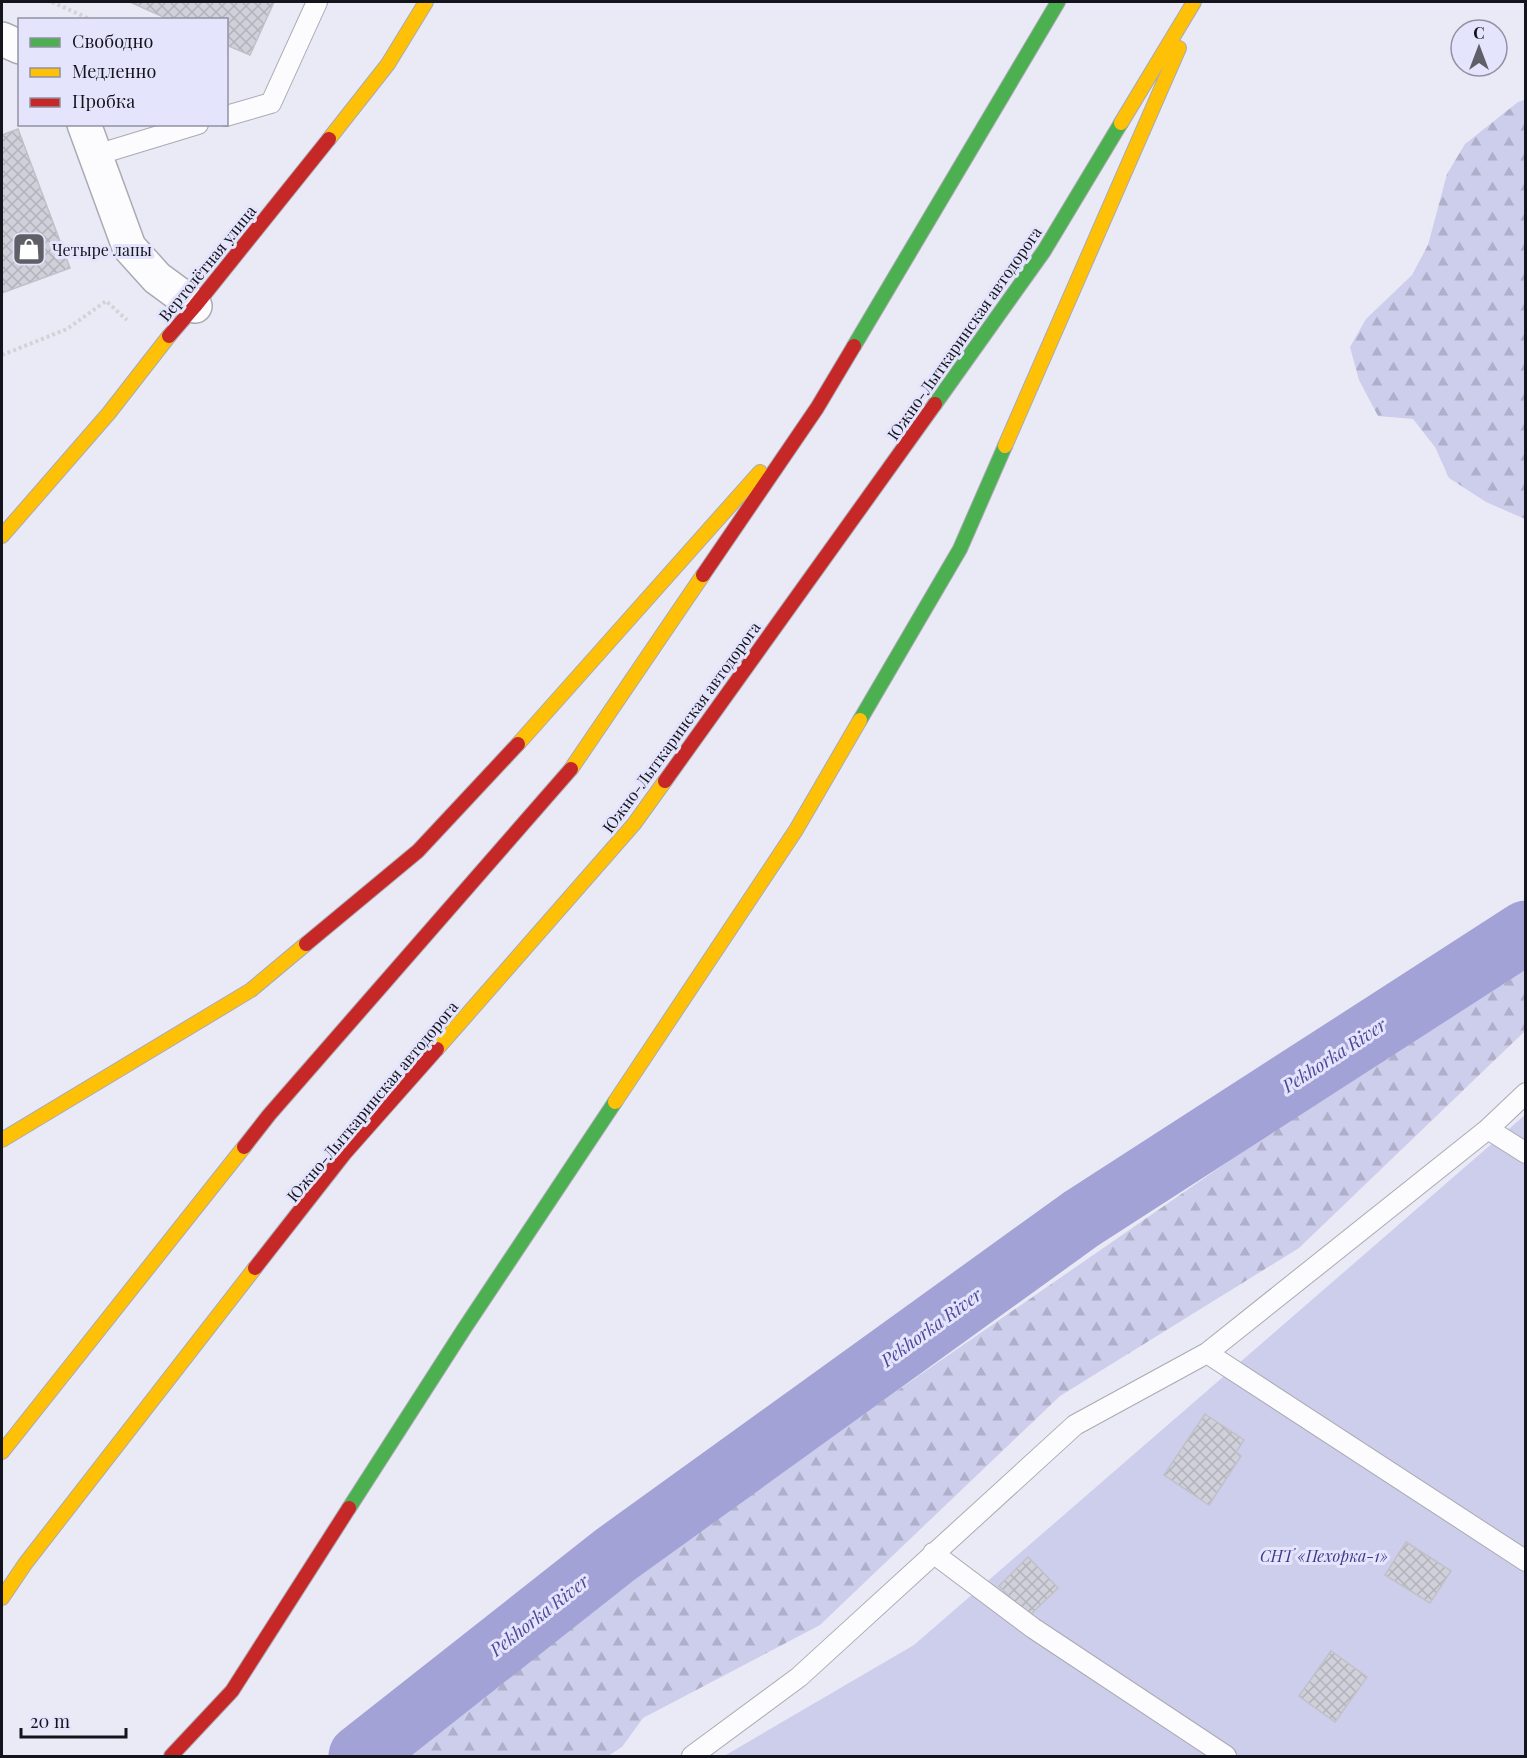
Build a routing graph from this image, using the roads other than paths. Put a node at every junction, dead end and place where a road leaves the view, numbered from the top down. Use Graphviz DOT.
graph roads {
  1 [pos="317,2"];
  2 [pos="426,2"];
  3 [pos="1058,2"];
  4 [pos="1194,2"];
  5 [pos="1199,2"];
  6 [pos="2,39"];
  7 [pos="18,46"];
  8 [pos="228,115"];
  9 [pos="85,126"];
  10 [pos="191,126"];
  11 [pos="96,155"];
  12 [pos="195,306"];
  13 [pos="817,408"];
  14 [pos="2,536"];
  15 [pos="1526,1093"];
  16 [pos="1488,1129"];
  17 [pos="2,1140"];
  18 [pos="1526,1153"];
  19 [pos="1207,1353"];
  20 [pos="2,1452"];
  21 [pos="933,1553"];
  22 [pos="1526,1562"];
  23 [pos="2,1598"];
  24 [pos="171,1756"];
  25 [pos="692,1756"];
  26 [pos="1226,1756"];
  1 -- 8 [label="lane"];
  2 -- 12 [label="main road, Вертолётная улица"];
  3 -- 13 [label="main road"];
  4 -- 23 [label="main road, Южно-Лыткаринская автодорога"];
  5 -- 24 [label="main road"];
  6 -- 7 [label="street"];
  9 -- 11 [label="street"];
  10 -- 11 [label="lane"];
  11 -- 12 [label="street"];
  12 -- 14 [label="main road, Вертолётная улица"];
  13 -- 17 [label="main road"];
  13 -- 20 [label="main road"];
  15 -- 16 [label="lane"];
  16 -- 18 [label="lane"];
  16 -- 19 [label="lane"];
  19 -- 21 [label="lane"];
  19 -- 22 [label="lane"];
  21 -- 25 [label="lane"];
  21 -- 26 [label="lane"];
}
